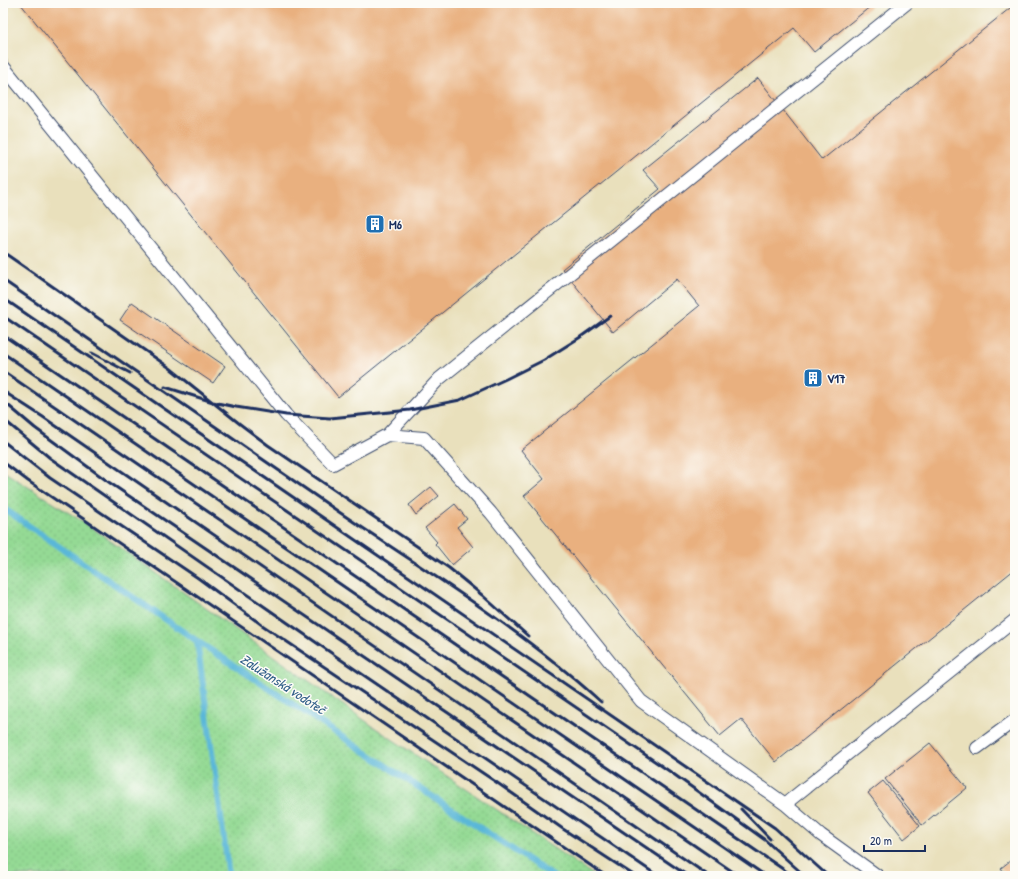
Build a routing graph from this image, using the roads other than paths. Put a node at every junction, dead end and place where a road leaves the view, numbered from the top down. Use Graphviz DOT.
graph roads {
  1 [pos="907,3"];
  2 [pos="3,66"];
  3 [pos="387,435"];
  4 [pos="1015,620"];
  5 [pos="1015,720"];
  6 [pos="978,748"];
  7 [pos="785,804"];
  8 [pos="878,876"];
  1 -- 3 [label="lane"];
  2 -- 3 [label="lane"];
  3 -- 7 [label="lane"];
  4 -- 7 [label="lane"];
  5 -- 6 [label="lane"];
  7 -- 8 [label="lane"];
}
